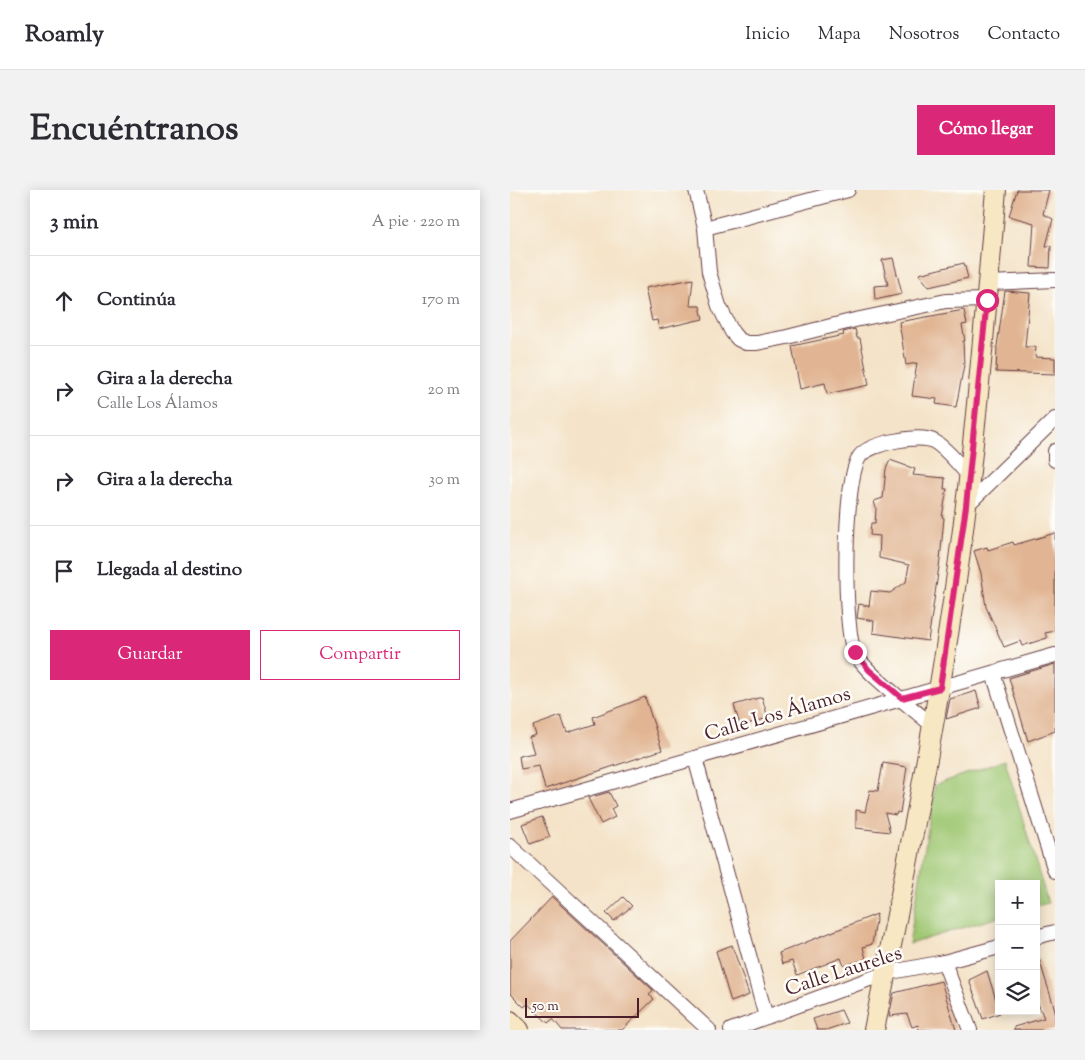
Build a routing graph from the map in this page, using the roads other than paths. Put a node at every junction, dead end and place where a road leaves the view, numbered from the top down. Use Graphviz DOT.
graph roads {
  1 [pos="696,190"];
  2 [pos="848,190"];
  3 [pos="996,190"];
  4 [pos="705,228"];
  5 [pos="1055,280"];
  6 [pos="988,292"];
  7 [pos="1055,419"];
  8 [pos="1055,451"];
  9 [pos="1055,460"];
  10 [pos="970,477"];
  11 [pos="966,506"];
  12 [pos="1055,655"];
  13 [pos="993,673"];
  14 [pos="940,688"];
  15 [pos="902,698"];
  16 [pos="933,726"];
  17 [pos="695,758"];
  18 [pos="510,811"];
  19 [pos="510,846"];
  20 [pos="1055,871"];
  21 [pos="1055,932"];
  22 [pos="1040,936"];
  23 [pos="995,948"];
  24 [pos="944,962"];
  25 [pos="886,973"];
  26 [pos="766,1017"];
  27 [pos="510,1021"];
  28 [pos="519,1030"];
  29 [pos="709,1030"];
  30 [pos="731,1030"];
  31 [pos="874,1030"];
  32 [pos="970,1030"];
  1 -- 4 [label="street"];
  2 -- 4 [label="street"];
  3 -- 6 [label="street"];
  4 -- 6 [label="street"];
  5 -- 6 [label="street"];
  6 -- 10 [label="street"];
  7 -- 11 [label="street"];
  8 -- 9 [label="street"];
  10 -- 11 [label="street"];
  10 -- 15 [label="street"];
  11 -- 14 [label="street"];
  12 -- 13 [label="street, Calle Los Álamos"];
  13 -- 14 [label="street, Calle Los Álamos"];
  13 -- 20 [label="street"];
  14 -- 15 [label="street, Calle Los Álamos"];
  14 -- 16 [label="street"];
  15 -- 16 [label="street"];
  15 -- 17 [label="street, Calle Los Álamos"];
  16 -- 25 [label="street"];
  17 -- 18 [label="street, Calle Los Álamos"];
  17 -- 26 [label="street"];
  19 -- 29 [label="street"];
  21 -- 22 [label="street"];
  23 -- 24 [label="street, Calle Laureles"];
  24 -- 25 [label="street, Calle Laureles"];
  24 -- 32 [label="street"];
  25 -- 26 [label="street, Calle Laureles"];
  25 -- 31 [label="street"];
  26 -- 30 [label="street, Calle Laureles"];
  27 -- 28 [label="street"];
}
